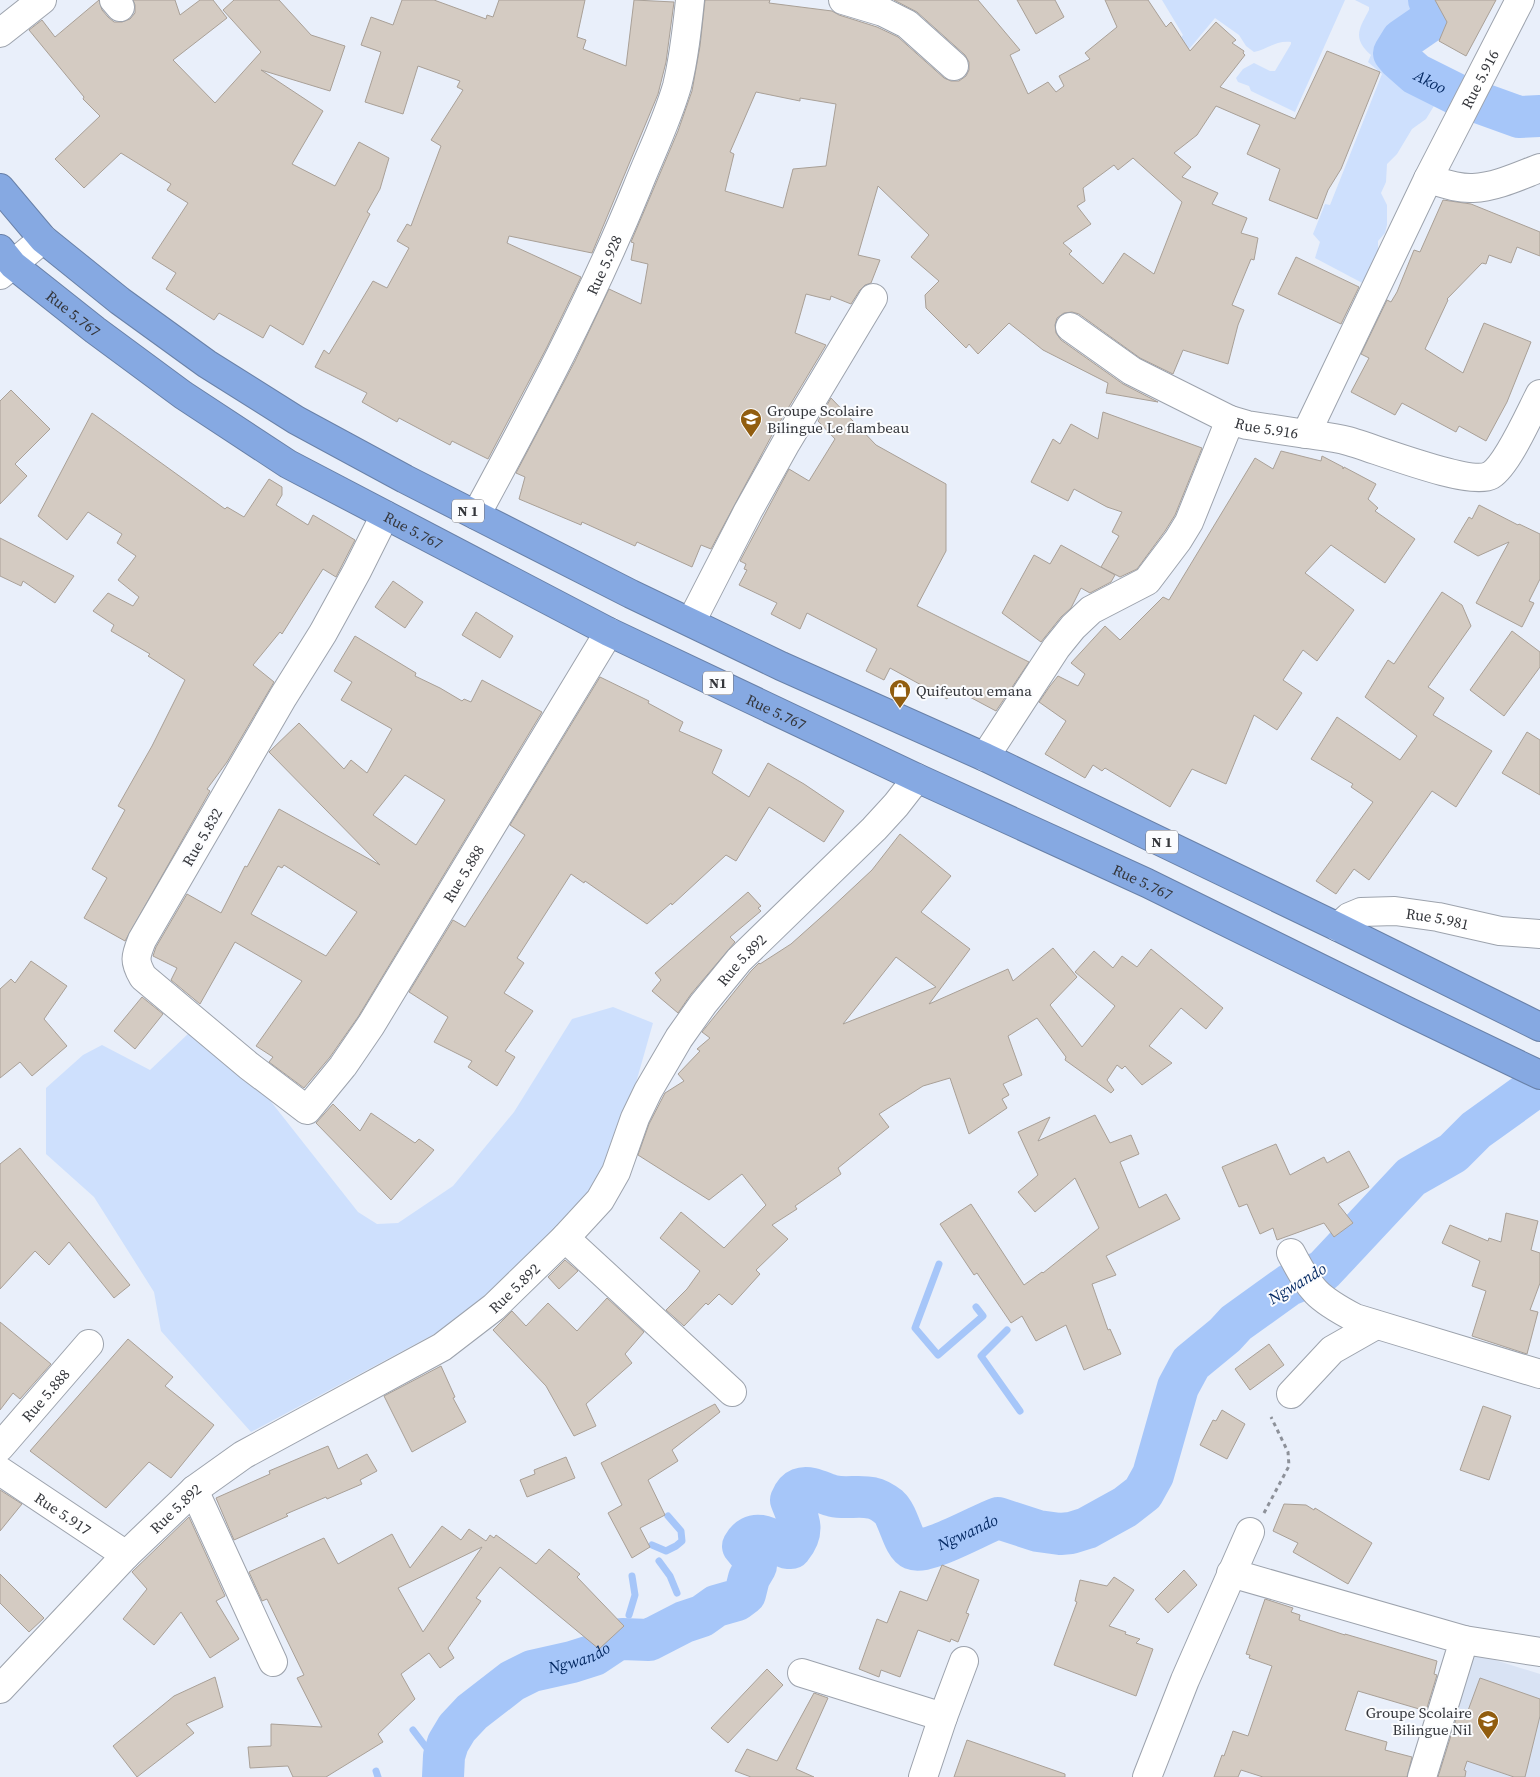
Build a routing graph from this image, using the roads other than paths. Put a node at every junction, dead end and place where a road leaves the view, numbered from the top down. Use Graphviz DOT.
graph roads {
  1 [pos="42,0"];
  2 [pos="690,0"];
  3 [pos="843,0"];
  4 [pos="1520,0"];
  5 [pos="0,33"];
  6 [pos="954,66"];
  7 [pos="1540,168"];
  8 [pos="1428,179"];
  9 [pos="0,188"];
  10 [pos="43,239"];
  11 [pos="4,263"];
  12 [pos="873,298"];
  13 [pos="1070,327"];
  14 [pos="1540,394"];
  15 [pos="1230,420"];
  16 [pos="1306,434"];
  17 [pos="386,515"];
  18 [pos="476,515"];
  19 [pos="691,622"];
  20 [pos="609,632"];
  21 [pos="985,756"];
  22 [pos="917,778"];
  23 [pos="1338,927"];
  24 [pos="1540,934"];
  25 [pos="1540,1027"];
  26 [pos="1540,1075"];
  27 [pos="307,1110"];
  28 [pos="565,1238"];
  29 [pos="1291,1253"];
  30 [pos="1376,1325"];
  31 [pos="90,1344"];
  32 [pos="1540,1374"];
  33 [pos="732,1392"];
  34 [pos="1291,1394"];
  35 [pos="0,1447"];
  36 [pos="0,1471"];
  37 [pos="194,1490"];
  38 [pos="1250,1532"];
  39 [pos="126,1555"];
  40 [pos="1231,1573"];
  41 [pos="1464,1640"];
  42 [pos="1540,1652"];
  43 [pos="964,1661"];
  44 [pos="273,1662"];
  45 [pos="802,1673"];
  46 [pos="0,1689"];
  47 [pos="943,1717"];
  48 [pos="923,1777"];
  49 [pos="1147,1777"];
  50 [pos="1422,1777"];
  1 -- 5 [label="street"];
  2 -- 18 [label="street, Rue 5.928"];
  3 -- 6 [label="street"];
  4 -- 8 [label="street, Rue 5.916"];
  7 -- 8 [label="street"];
  8 -- 16 [label="street, Rue 5.916"];
  9 -- 10 [label="highway, N 1"];
  10 -- 11 [label="street"];
  10 -- 18 [label="highway, N 1"];
  11 -- 17 [label="highway, Rue 5.767 / N1"];
  12 -- 19 [label="street"];
  13 -- 15 [label="street"];
  14 -- 16 [label="street"];
  15 -- 16 [label="street, Rue 5.916"];
  15 -- 21 [label="street, Rue 5.916"];
  17 -- 20 [label="highway, Rue 5.767 / N1"];
  17 -- 27 [label="street, Rue 5.832"];
  18 -- 19 [label="highway, N 1"];
  19 -- 21 [label="highway, N 1"];
  20 -- 22 [label="highway, Rue 5.767 / N1"];
  20 -- 27 [label="street, Rue 5.888"];
  21 -- 23 [label="highway, N 1"];
  22 -- 26 [label="highway, Rue 5.767 / N1"];
  22 -- 28 [label="street, Rue 5.892"];
  23 -- 24 [label="street, Rue 5.981"];
  23 -- 25 [label="highway, N 1"];
  28 -- 33 [label="street"];
  28 -- 37 [label="street, Rue 5.892"];
  29 -- 30 [label="street"];
  30 -- 32 [label="street"];
  30 -- 34 [label="street"];
  31 -- 35 [label="street, Rue 5.888"];
  36 -- 39 [label="street, Rue 5.917"];
  37 -- 39 [label="street, Rue 5.892"];
  37 -- 44 [label="street"];
  38 -- 40 [label="street"];
  39 -- 46 [label="street, Rue 5.892"];
  40 -- 41 [label="street"];
  40 -- 49 [label="street"];
  41 -- 42 [label="street"];
  41 -- 50 [label="street"];
  43 -- 47 [label="street"];
  45 -- 47 [label="street"];
  47 -- 48 [label="street"];
}
